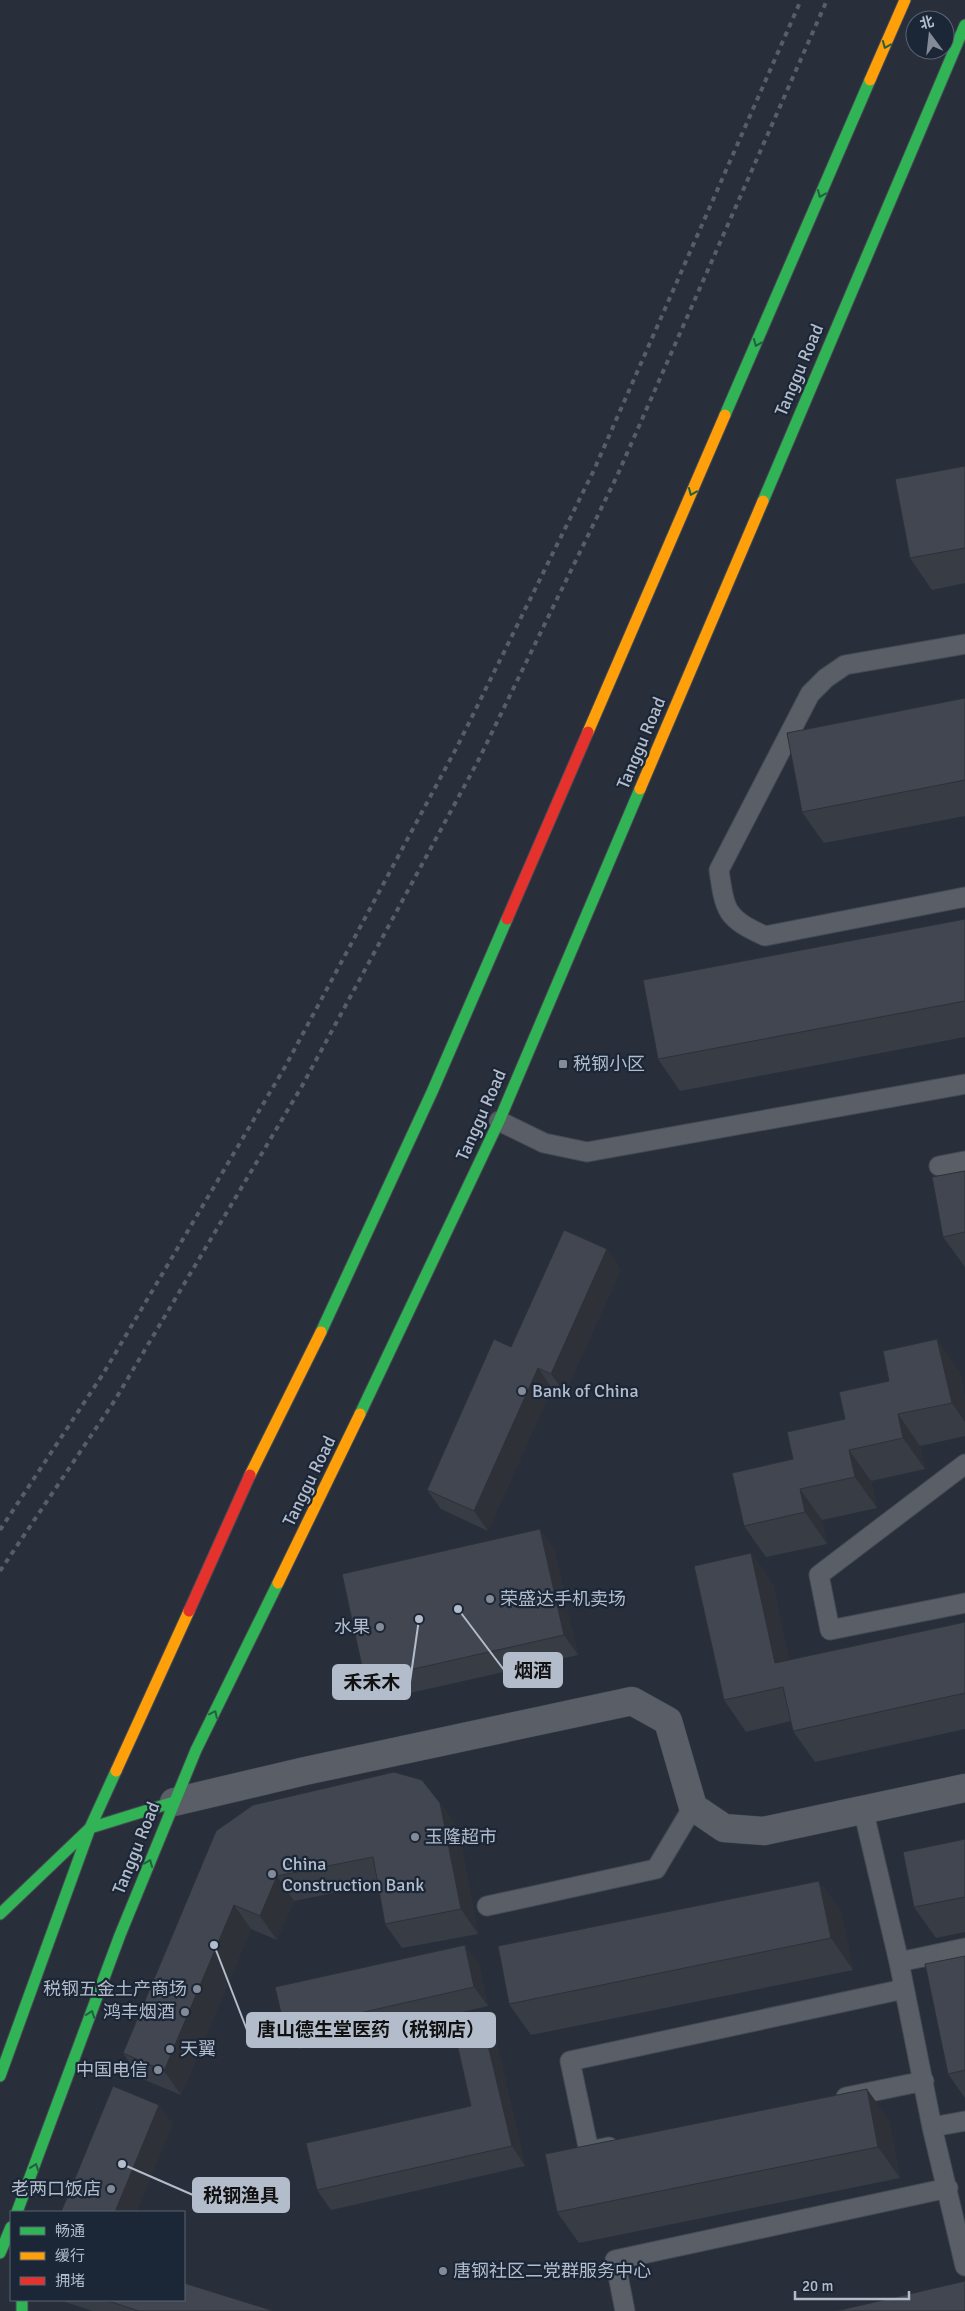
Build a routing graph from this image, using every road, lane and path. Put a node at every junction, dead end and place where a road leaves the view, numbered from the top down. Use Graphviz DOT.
graph roads {
  1 [pos="905,0"];
  2 [pos="965,25"];
  3 [pos="961,46"];
  4 [pos="965,644"];
  5 [pos="965,898"];
  6 [pos="965,1084"];
  7 [pos="499,1121"];
  8 [pos="965,1161"];
  9 [pos="940,1166"];
  10 [pos="965,1464"];
  11 [pos="965,1603"];
  12 [pos="965,1788"];
  13 [pos="174,1802"];
  14 [pos="693,1807"];
  15 [pos="863,1809"];
  16 [pos="90,1828"];
  17 [pos="487,1906"];
  18 [pos="0,1914"];
  19 [pos="965,1948"];
  20 [pos="899,1962"];
  21 [pos="904,1988"];
  22 [pos="0,2076"];
  23 [pos="924,2081"];
  24 [pos="828,2101"];
  25 [pos="965,2121"];
  26 [pos="932,2128"];
  27 [pos="628,2143"];
  28 [pos="948,2188"];
  29 [pos="23,2198"];
  30 [pos="17,2211"];
  31 [pos="23,2211"];
  32 [pos="10,2229"];
  33 [pos="0,2254"];
  34 [pos="965,2266"];
  35 [pos="625,2311"];
  1 -- 16 [label="main road, one-way"];
  2 -- 3 [label="main road, Tanggu Road"];
  3 -- 7 [label="main road, Tanggu Road"];
  4 -- 5 [label="lane"];
  6 -- 7 [label="lane"];
  13 -- 7 [label="main road, Tanggu Road, one-way"];
  8 -- 9 [label="lane"];
  10 -- 11 [label="lane"];
  12 -- 15 [label="street"];
  13 -- 14 [label="street"];
  13 -- 16 [label="main road"];
  29 -- 13 [label="main road, Tanggu Road, one-way"];
  14 -- 15 [label="street"];
  14 -- 17 [label="lane"];
  15 -- 20 [label="lane"];
  16 -- 18 [label="main road"];
  16 -- 22 [label="main road"];
  19 -- 20 [label="lane"];
  20 -- 21 [label="lane"];
  21 -- 23 [label="lane"];
  21 -- 27 [label="lane"];
  23 -- 24 [label="lane"];
  23 -- 26 [label="lane"];
  25 -- 26 [label="lane"];
  26 -- 28 [label="lane"];
  28 -- 34 [label="lane"];
  28 -- 35 [label="lane"];
  29 -- 30 [label="main road, Tanggu Road"];
  29 -- 31 [label="main road"];
  32 -- 33 [label="main road"];
}
